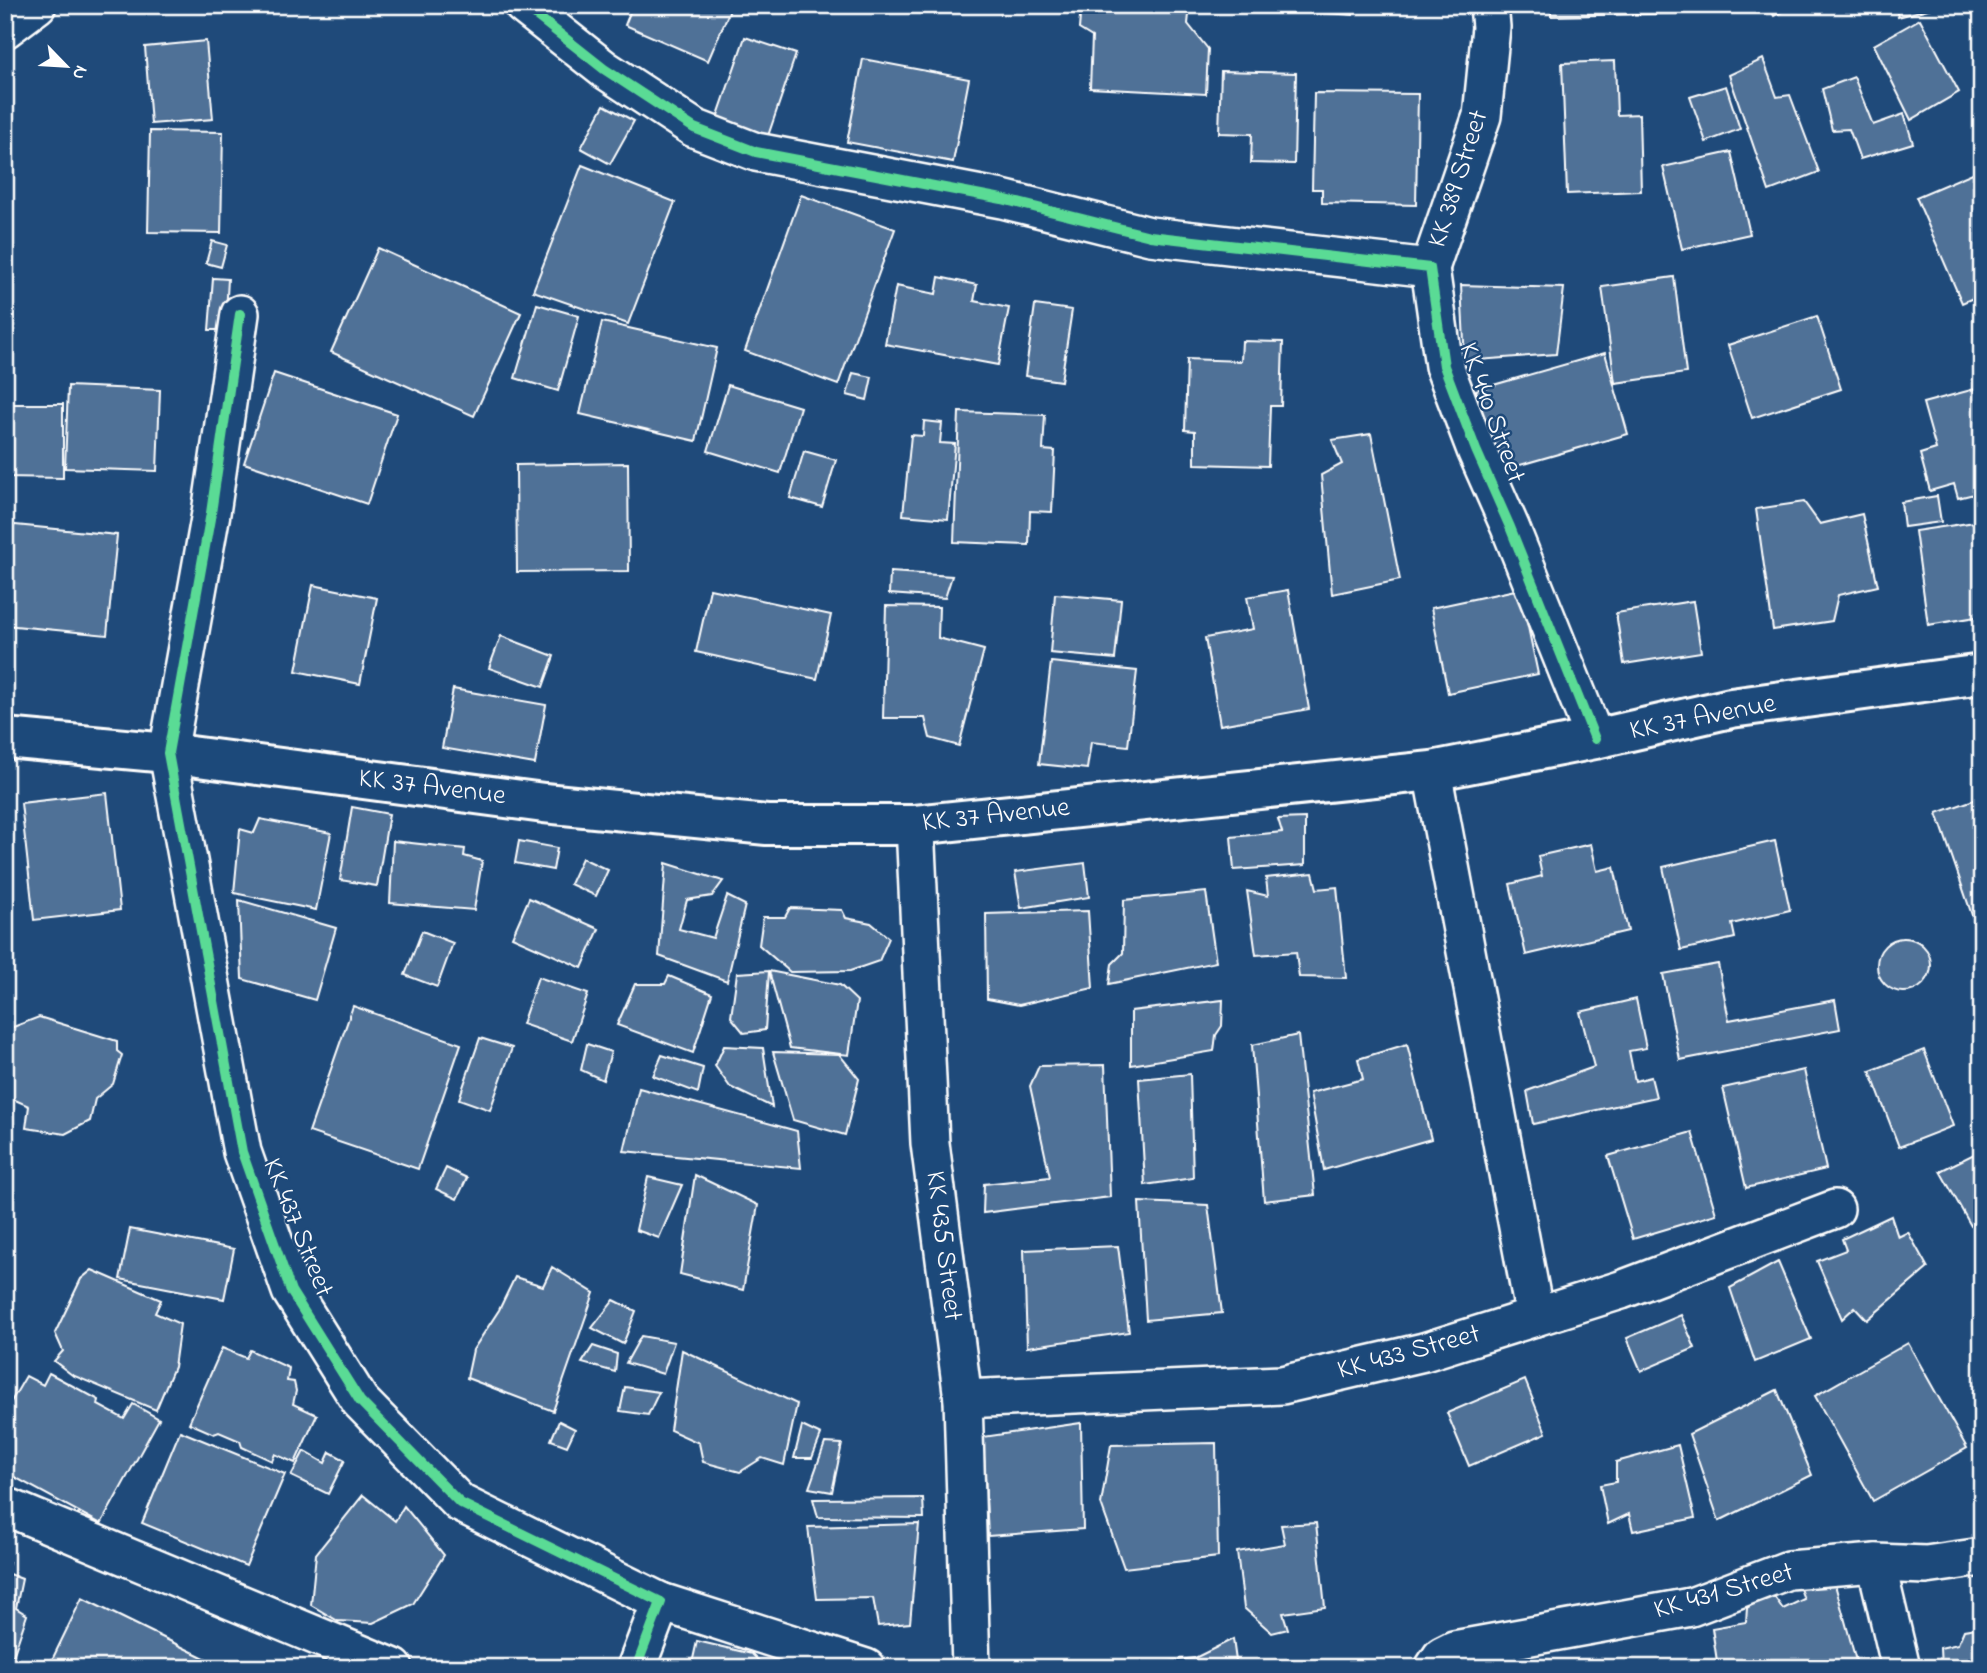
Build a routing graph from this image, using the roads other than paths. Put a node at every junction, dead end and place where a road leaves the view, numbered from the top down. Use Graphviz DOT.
graph roads {
  1 [pos="37,5"];
  2 [pos="523,5"];
  3 [pos="1489,5"];
  4 [pos="5,29"];
  5 [pos="1430,268"];
  6 [pos="240,314"];
  7 [pos="1982,674"];
  8 [pos="5,738"];
  9 [pos="1595,739"];
  10 [pos="168,753"];
  11 [pos="1432,771"];
  12 [pos="915,825"];
  13 [pos="1835,1209"];
  14 [pos="1535,1317"];
  15 [pos="963,1399"];
  16 [pos="5,1506"];
  17 [pos="1982,1557"];
  18 [pos="1876,1563"];
  19 [pos="661,1602"];
  20 [pos="394,1668"];
  21 [pos="636,1668"];
  22 [pos="866,1668"];
  23 [pos="971,1668"];
  24 [pos="1434,1668"];
  25 [pos="1901,1668"];
  1 -- 4 [label="street"];
  2 -- 5 [label="street"];
  3 -- 5 [label="street, KK 389 Street"];
  5 -- 9 [label="street, KK 440 Street"];
  6 -- 10 [label="street"];
  7 -- 9 [label="main road, KK 37 Avenue"];
  8 -- 10 [label="main road, KK 37 Avenue"];
  9 -- 11 [label="main road, KK 37 Avenue"];
  10 -- 12 [label="main road, KK 37 Avenue"];
  10 -- 19 [label="street, KK 437 Street"];
  11 -- 12 [label="main road, KK 37 Avenue"];
  11 -- 14 [label="street"];
  12 -- 15 [label="street, KK 435 Street"];
  13 -- 14 [label="street, KK 433 Street"];
  14 -- 15 [label="street, KK 433 Street"];
  15 -- 23 [label="street, KK 435 Street"];
  16 -- 20 [label="street"];
  17 -- 18 [label="street, KK 431 Street"];
  18 -- 24 [label="street, KK 431 Street"];
  18 -- 25 [label="street"];
  19 -- 21 [label="street"];
  19 -- 22 [label="street"];
}
